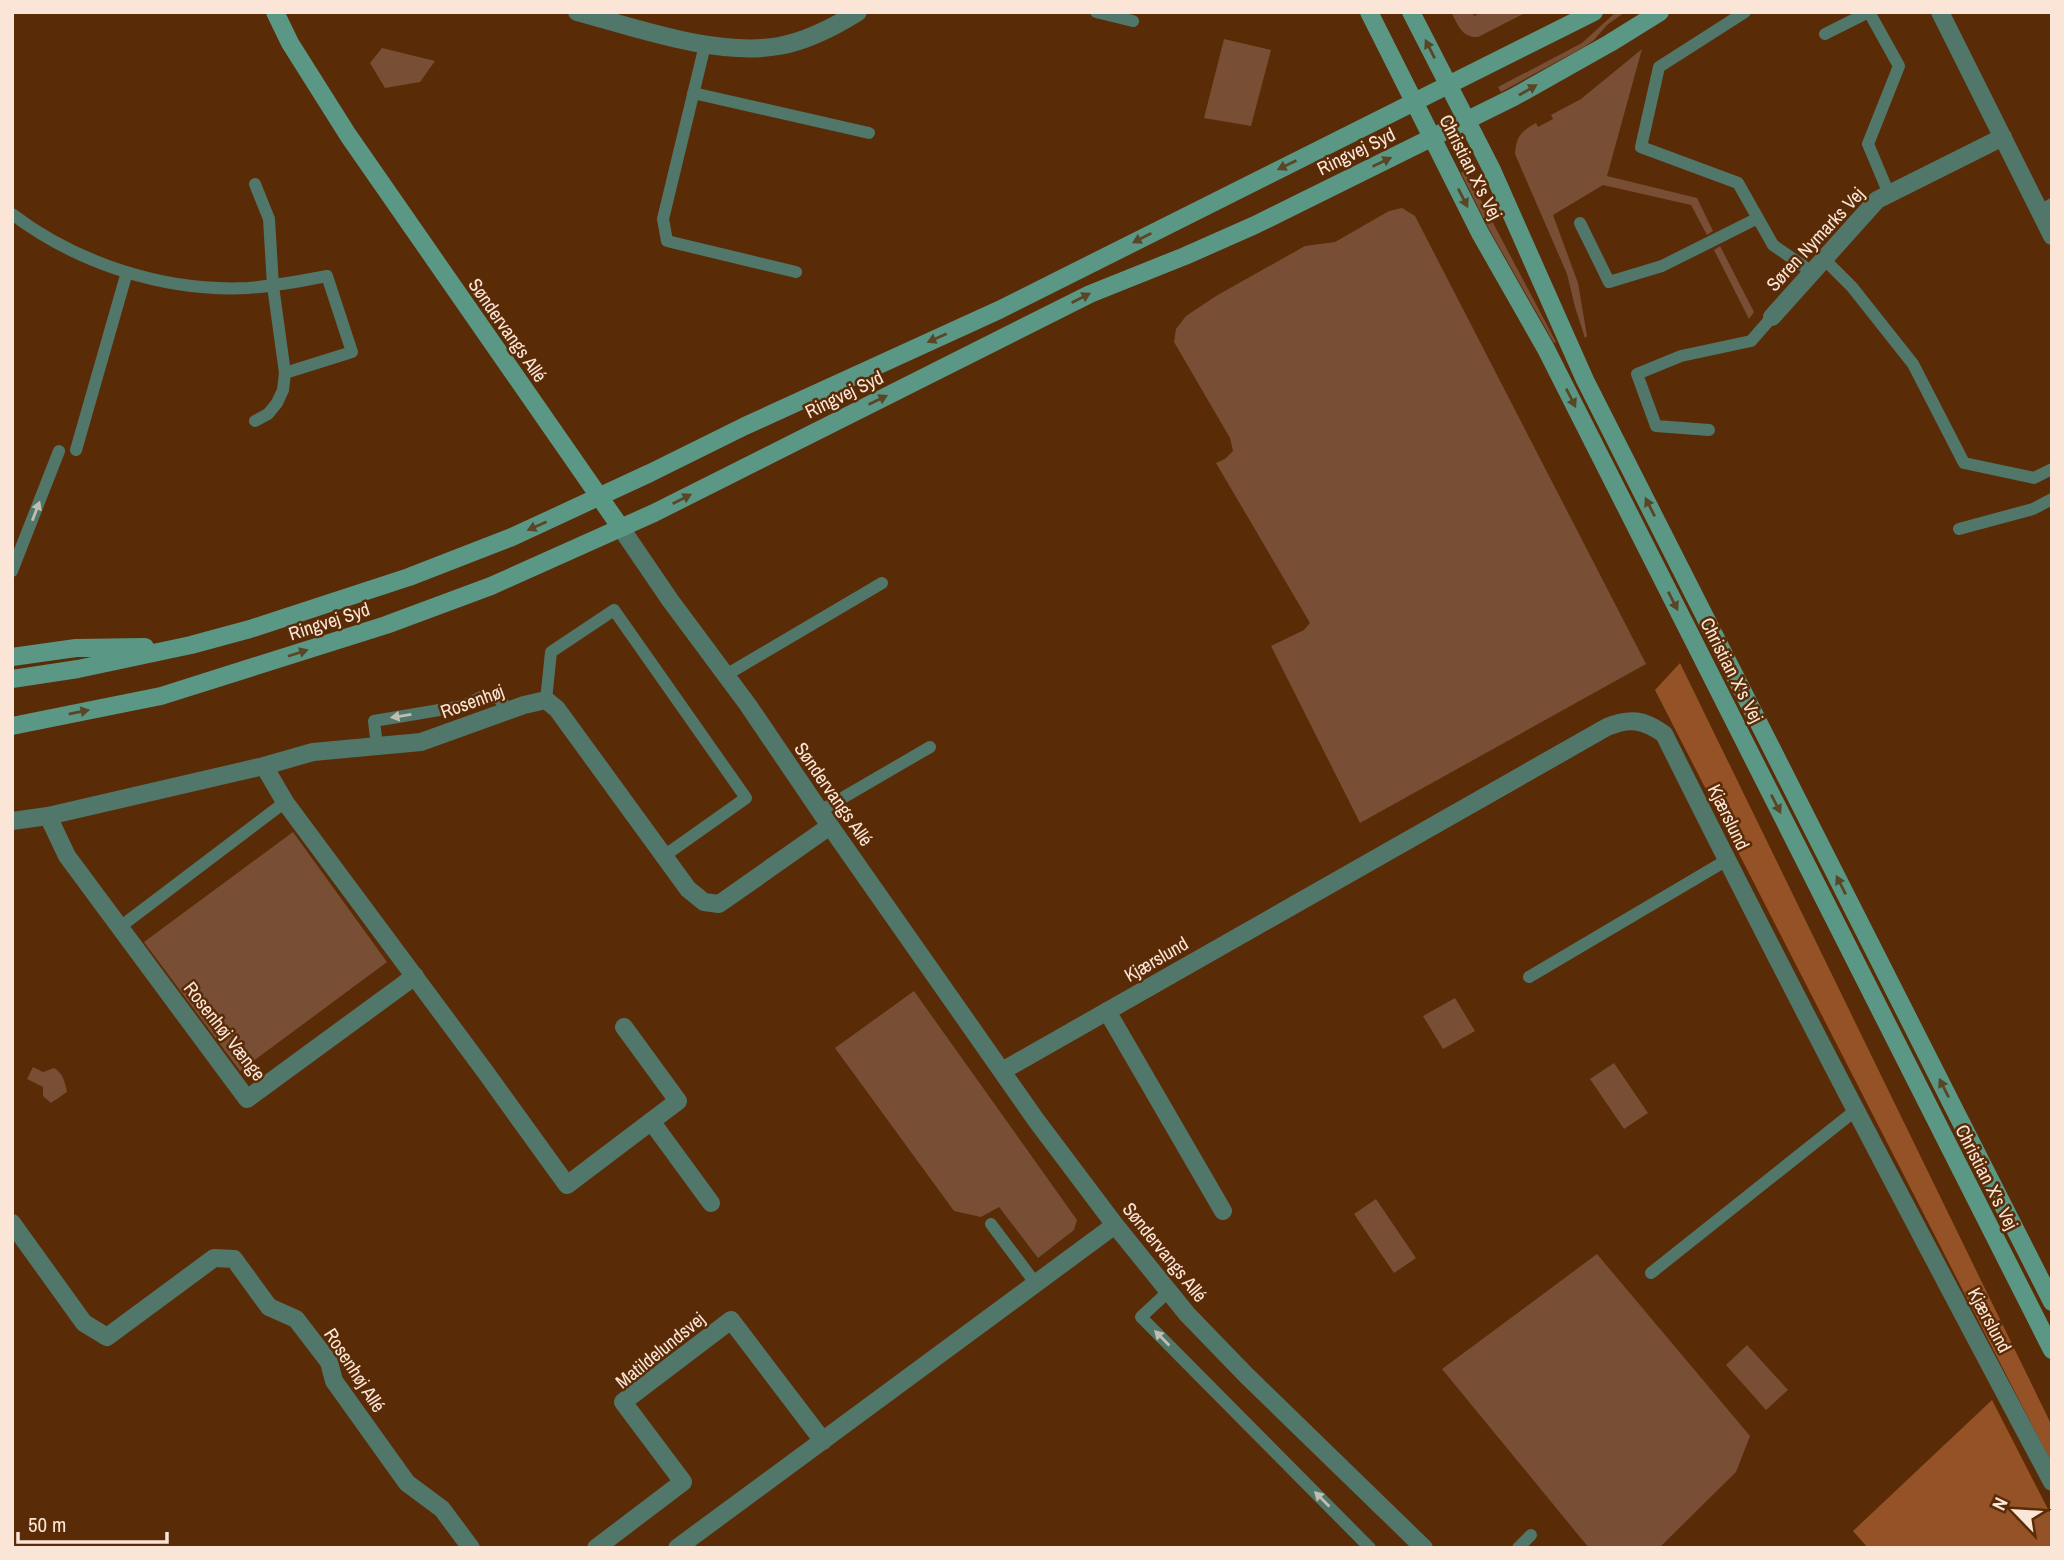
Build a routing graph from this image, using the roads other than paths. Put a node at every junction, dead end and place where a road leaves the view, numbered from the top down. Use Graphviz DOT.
graph roads {
  1 [pos="275,12"];
  2 [pos="577,12"];
  3 [pos="858,12"];
  4 [pos="1096,12"];
  5 [pos="1369,12"];
  6 [pos="1412,12"];
  7 [pos="1594,12"];
  8 [pos="1649,12"];
  9 [pos="1660,12"];
  10 [pos="1745,12"];
  11 [pos="1940,12"];
  12 [pos="1132,21"];
  13 [pos="1825,34"];
  14 [pos="1610,43"];
  15 [pos="705,46"];
  16 [pos="1449,85"];
  17 [pos="693,93"];
  18 [pos="1414,102"];
  19 [pos="1467,120"];
  20 [pos="869,134"];
  21 [pos="2003,137"];
  22 [pos="1432,138"];
  23 [pos="255,184"];
  24 [pos="1889,194"];
  25 [pos="2045,208"];
  26 [pos="12,214"];
  27 [pos="1758,218"];
  28 [pos="1580,223"];
  29 [pos="2052,236"];
  30 [pos="1818,266"];
  31 [pos="127,272"];
  32 [pos="796,272"];
  33 [pos="273,286"];
  34 [pos="1772,317"];
  35 [pos="285,373"];
  36 [pos="255,421"];
  37 [pos="1709,430"];
  38 [pos="76,450"];
  39 [pos="59,451"];
  40 [pos="2052,469"];
  41 [pos="599,497"];
  42 [pos="2052,499"];
  43 [pos="621,528"];
  44 [pos="1959,529"];
  45 [pos="12,571"];
  46 [pos="882,583"];
  47 [pos="191,645"];
  48 [pos="12,657"];
  49 [pos="726,675"];
  50 [pos="12,680"];
  51 [pos="546,700"];
  52 [pos="509,710"];
  53 [pos="12,726"];
  54 [pos="377,746"];
  55 [pos="930,747"];
  56 [pos="264,766"];
  57 [pos="285,802"];
  58 [pos="48,816"];
  59 [pos="825,818"];
  60 [pos="12,821"];
  61 [pos="664,856"];
  62 [pos="1727,860"];
  63 [pos="120,928"];
  64 [pos="415,976"];
  65 [pos="1529,977"];
  66 [pos="1107,1011"];
  67 [pos="624,1027"];
  68 [pos="1002,1071"];
  69 [pos="1856,1110"];
  70 [pos="651,1121"];
  71 [pos="711,1203"];
  72 [pos="1223,1211"];
  73 [pos="12,1223"];
  74 [pos="992,1224"];
  75 [pos="1115,1225"];
  76 [pos="1651,1273"];
  77 [pos="1036,1284"];
  78 [pos="1169,1292"];
  79 [pos="2052,1302"];
  80 [pos="2052,1350"];
  81 [pos="823,1441"];
  82 [pos="2052,1482"];
  83 [pos="1531,1535"];
  84 [pos="1422,1547"];
  85 [pos="471,1548"];
  86 [pos="596,1548"];
  87 [pos="677,1548"];
  88 [pos="1370,1548"];
  89 [pos="1518,1548"];
  1 -- 41 [label="main road, Søndervangs Allé"];
  2 -- 15 [label="street"];
  3 -- 15 [label="street"];
  4 -- 12 [label="lane"];
  5 -- 18 [label="main road, Christian X's Vej"];
  16 -- 6 [label="main road, Christian X's Vej, one-way"];
  7 -- 16 [label="main road, Ringvej Syd"];
  8 -- 14 [label="main road"];
  9 -- 14 [label="main road, Ringvej Syd"];
  10 -- 27 [label="lane"];
  11 -- 21 [label="street"];
  13 -- 24 [label="lane"];
  19 -- 14 [label="main road, Ringvej Syd, one-way"];
  15 -- 17 [label="lane"];
  16 -- 18 [label="main road, Ringvej Syd"];
  16 -- 19 [label="main road, Christian X's Vej"];
  17 -- 20 [label="lane"];
  17 -- 32 [label="lane"];
  18 -- 22 [label="main road, Christian X's Vej"];
  18 -- 41 [label="main road, Ringvej Syd, one-way"];
  19 -- 22 [label="main road, Ringvej Syd"];
  79 -- 19 [label="main road, Christian X's Vej, one-way"];
  21 -- 24 [label="street, Søren Nymarks Vej"];
  21 -- 25 [label="street"];
  43 -- 22 [label="main road, Ringvej Syd, one-way"];
  22 -- 80 [label="main road, Christian X's Vej, one-way"];
  23 -- 33 [label="lane"];
  24 -- 30 [label="street, Søren Nymarks Vej"];
  25 -- 29 [label="street"];
  26 -- 31 [label="lane"];
  27 -- 28 [label="lane"];
  27 -- 30 [label="lane"];
  30 -- 34 [label="street, Søren Nymarks Vej"];
  30 -- 40 [label="lane"];
  31 -- 33 [label="lane"];
  31 -- 38 [label="lane"];
  33 -- 35 [label="lane"];
  33 -- 35 [label="lane"];
  34 -- 37 [label="lane"];
  35 -- 36 [label="lane"];
  45 -- 39 [label="lane, one-way"];
  41 -- 43 [label="main road, Søndervangs Allé"];
  41 -- 47 [label="main road, Ringvej Syd, one-way"];
  42 -- 44 [label="lane"];
  43 -- 49 [label="street, Søndervangs Allé"];
  53 -- 43 [label="main road, Ringvej Syd, one-way"];
  46 -- 49 [label="lane"];
  47 -- 48 [label="main road"];
  47 -- 50 [label="main road, Ringvej Syd"];
  49 -- 59 [label="street, Søndervangs Allé"];
  51 -- 52 [label="street, Rosenhøj"];
  51 -- 61 [label="street"];
  51 -- 61 [label="lane"];
  52 -- 54 [label="street, Rosenhøj"];
  52 -- 54 [label="lane, one-way"];
  54 -- 56 [label="street, Rosenhøj"];
  55 -- 59 [label="lane"];
  56 -- 57 [label="street"];
  56 -- 58 [label="street, Rosenhøj"];
  57 -- 63 [label="lane"];
  57 -- 64 [label="street"];
  58 -- 60 [label="street, Rosenhøj"];
  58 -- 63 [label="street, Rosenhøj Vænge"];
  59 -- 61 [label="street"];
  59 -- 68 [label="street, Søndervangs Allé"];
  62 -- 65 [label="lane"];
  62 -- 66 [label="street, Kjærslund"];
  62 -- 69 [label="street, Kjærslund"];
  63 -- 64 [label="street, Rosenhøj Vænge"];
  64 -- 70 [label="street"];
  66 -- 68 [label="street, Kjærslund"];
  66 -- 72 [label="street"];
  67 -- 70 [label="street"];
  68 -- 75 [label="street, Søndervangs Allé"];
  69 -- 76 [label="lane"];
  69 -- 82 [label="street, Kjærslund"];
  70 -- 71 [label="street"];
  73 -- 85 [label="street, Rosenhøj Allé"];
  74 -- 77 [label="lane"];
  75 -- 77 [label="street"];
  75 -- 78 [label="street, Søndervangs Allé"];
  77 -- 81 [label="street"];
  78 -- 84 [label="street, Søndervangs Allé"];
  88 -- 78 [label="lane, one-way"];
  81 -- 86 [label="street, Matildelundsvej"];
  81 -- 87 [label="street"];
  83 -- 89 [label="lane"];
}
